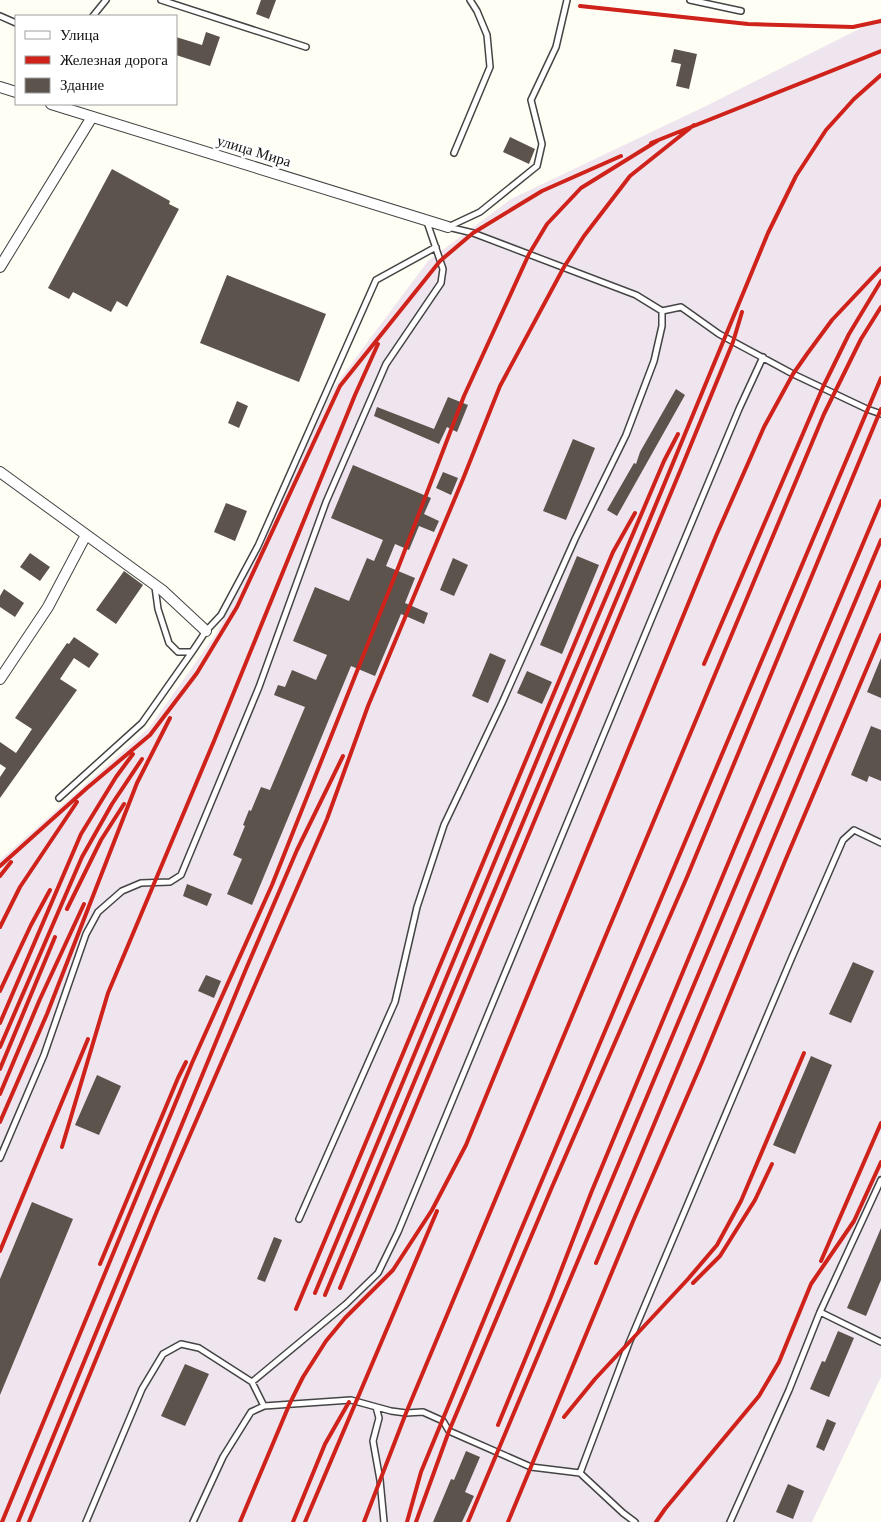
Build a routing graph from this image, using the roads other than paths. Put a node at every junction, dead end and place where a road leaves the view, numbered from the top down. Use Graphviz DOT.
graph roads {
  1 [pos="106,0"];
  2 [pos="161,0"];
  3 [pos="470,0"];
  4 [pos="567,0"];
  5 [pos="690,0"];
  6 [pos="741,11"];
  7 [pos="94,15"];
  8 [pos="0,16"];
  9 [pos="15,23"];
  10 [pos="306,48"];
  11 [pos="0,87"];
  12 [pos="15,92"];
  13 [pos="55,105"];
  14 [pos="92,117"];
  15 [pos="454,153"];
  16 [pos="427,220"];
  17 [pos="448,227"];
  18 [pos="436,247"];
  19 [pos="0,267"];
  20 [pos="662,311"];
  21 [pos="763,357"];
  22 [pos="881,414"];
  23 [pos="0,472"];
  24 [pos="86,535"];
  25 [pos="155,585"];
  26 [pos="206,631"];
  27 [pos="192,652"];
  28 [pos="0,679"];
  29 [pos="60,798"];
  30 [pos="881,843"];
  31 [pos="0,1158"];
  32 [pos="881,1180"];
  33 [pos="299,1220"];
  34 [pos="820,1312"];
  35 [pos="881,1342"];
  36 [pos="252,1382"];
  37 [pos="264,1406"];
  38 [pos="376,1407"];
  39 [pos="580,1473"];
  40 [pos="86,1522"];
  41 [pos="194,1522"];
  42 [pos="384,1522"];
  43 [pos="635,1522"];
  44 [pos="730,1522"];
  1 -- 7 [label="lane"];
  2 -- 10 [label="lane"];
  3 -- 15 [label="lane"];
  4 -- 17 [label="lane"];
  5 -- 6 [label="lane"];
  8 -- 9 [label="lane"];
  11 -- 12 [label="street"];
  13 -- 14 [label="street, улица Мира"];
  14 -- 16 [label="street, улица Мира"];
  14 -- 19 [label="street"];
  16 -- 17 [label="street, улица Мира"];
  16 -- 18 [label="lane"];
  17 -- 20 [label="lane"];
  18 -- 26 [label="lane"];
  18 -- 31 [label="lane"];
  20 -- 21 [label="lane"];
  20 -- 33 [label="lane"];
  21 -- 22 [label="lane"];
  21 -- 36 [label="lane"];
  23 -- 24 [label="street"];
  24 -- 25 [label="street"];
  24 -- 28 [label="street"];
  25 -- 26 [label="street"];
  25 -- 27 [label="lane"];
  26 -- 27 [label="lane"];
  27 -- 29 [label="lane"];
  30 -- 39 [label="lane"];
  32 -- 34 [label="lane"];
  34 -- 35 [label="lane"];
  34 -- 44 [label="lane"];
  36 -- 37 [label="lane"];
  36 -- 40 [label="lane"];
  37 -- 38 [label="lane"];
  37 -- 41 [label="lane"];
  38 -- 39 [label="lane"];
  38 -- 42 [label="lane"];
  39 -- 43 [label="lane"];
}
